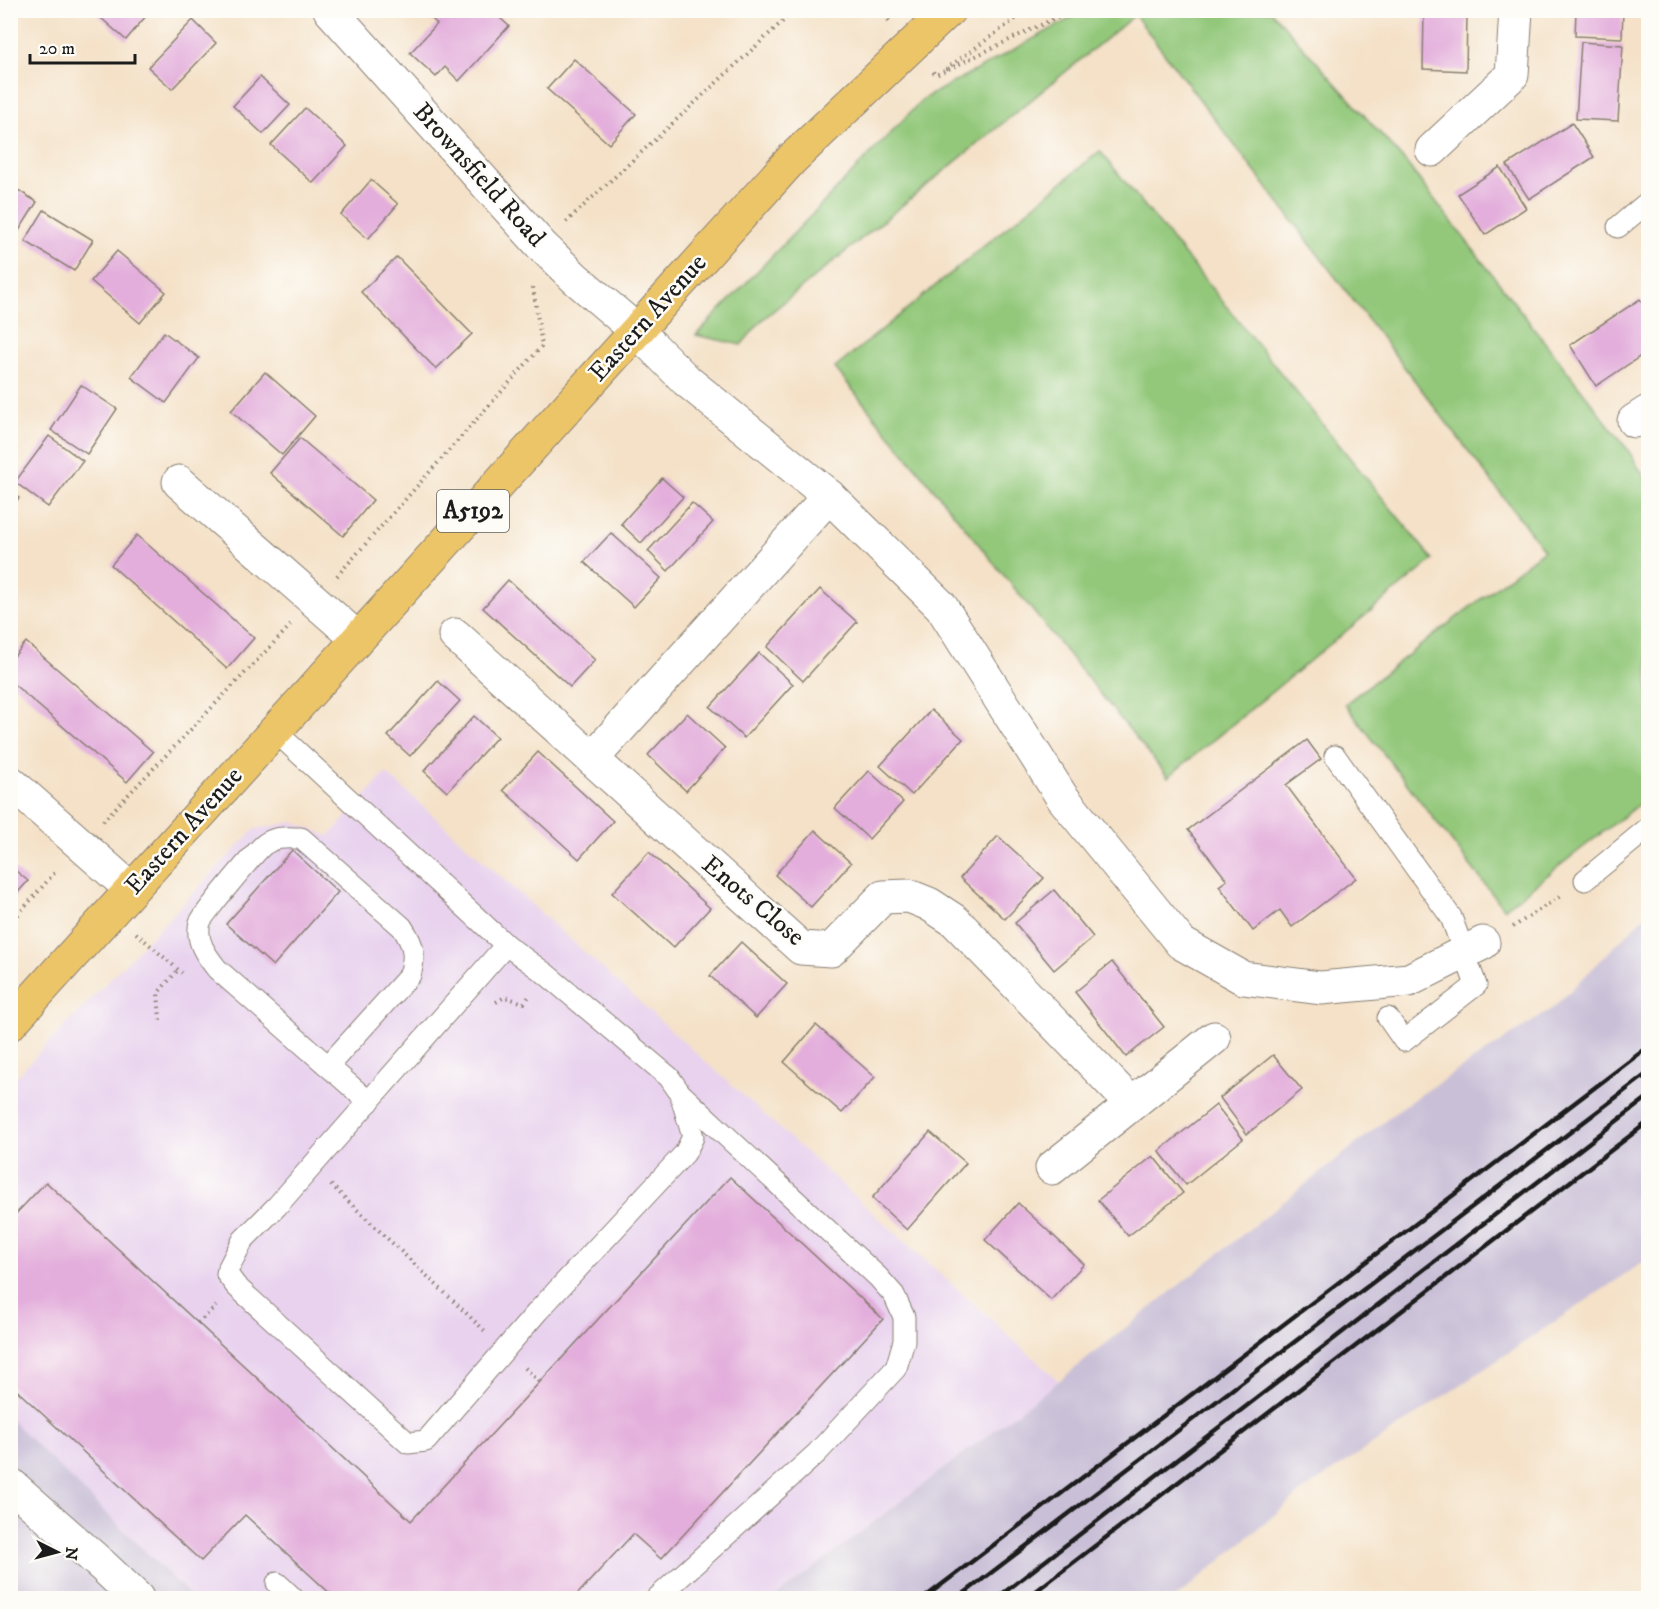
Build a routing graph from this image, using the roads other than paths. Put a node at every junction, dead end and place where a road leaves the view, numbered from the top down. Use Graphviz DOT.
graph roads {
  1 [pos="950,10"];
  2 [pos="1516,10"];
  3 [pos="342,15"];
  4 [pos="1432,150"];
  5 [pos="1648,202"];
  6 [pos="1618,227"];
  7 [pos="637,331"];
  8 [pos="179,482"];
  9 [pos="829,496"];
  10 [pos="455,635"];
  11 [pos="357,638"];
  12 [pos="275,731"];
  13 [pos="1335,756"];
  14 [pos="592,759"];
  15 [pos="10,782"];
  16 [pos="1648,828"];
  17 [pos="1585,880"];
  18 [pos="131,889"];
  19 [pos="507,945"];
  20 [pos="1473,948"];
  21 [pos="1388,1018"];
  22 [pos="10,1024"];
  23 [pos="1214,1038"];
  24 [pos="328,1066"];
  25 [pos="680,1093"];
  26 [pos="369,1102"];
  27 [pos="1132,1104"];
  28 [pos="1052,1167"];
  29 [pos="10,1484"];
  30 [pos="277,1582"];
  31 [pos="137,1599"];
  32 [pos="293,1599"];
  33 [pos="657,1599"];
  1 -- 7 [label="highway, Eastern Avenue / A5192"];
  2 -- 4 [label="street"];
  3 -- 7 [label="street, Brownsfield Road"];
  5 -- 6 [label="lane"];
  7 -- 9 [label="street, Brownsfield Road"];
  7 -- 11 [label="highway, Eastern Avenue / A5192"];
  8 -- 11 [label="street"];
  9 -- 14 [label="street"];
  9 -- 20 [label="street, Brownsfield Road"];
  10 -- 14 [label="street, Enots Close"];
  11 -- 12 [label="highway, Eastern Avenue / A5192"];
  12 -- 18 [label="highway, Eastern Avenue / A5192"];
  12 -- 19 [label="lane"];
  13 -- 20 [label="lane"];
  14 -- 27 [label="street, Enots Close"];
  15 -- 18 [label="street"];
  16 -- 17 [label="lane"];
  18 -- 22 [label="highway, Eastern Avenue / A5192"];
  19 -- 25 [label="lane"];
  19 -- 26 [label="lane"];
  20 -- 21 [label="lane"];
  23 -- 27 [label="street"];
  24 -- 24 [label="lane"];
  24 -- 26 [label="lane"];
  25 -- 26 [label="lane"];
  25 -- 33 [label="lane"];
  27 -- 28 [label="street"];
  29 -- 31 [label="street"];
  30 -- 32 [label="lane"];
}
